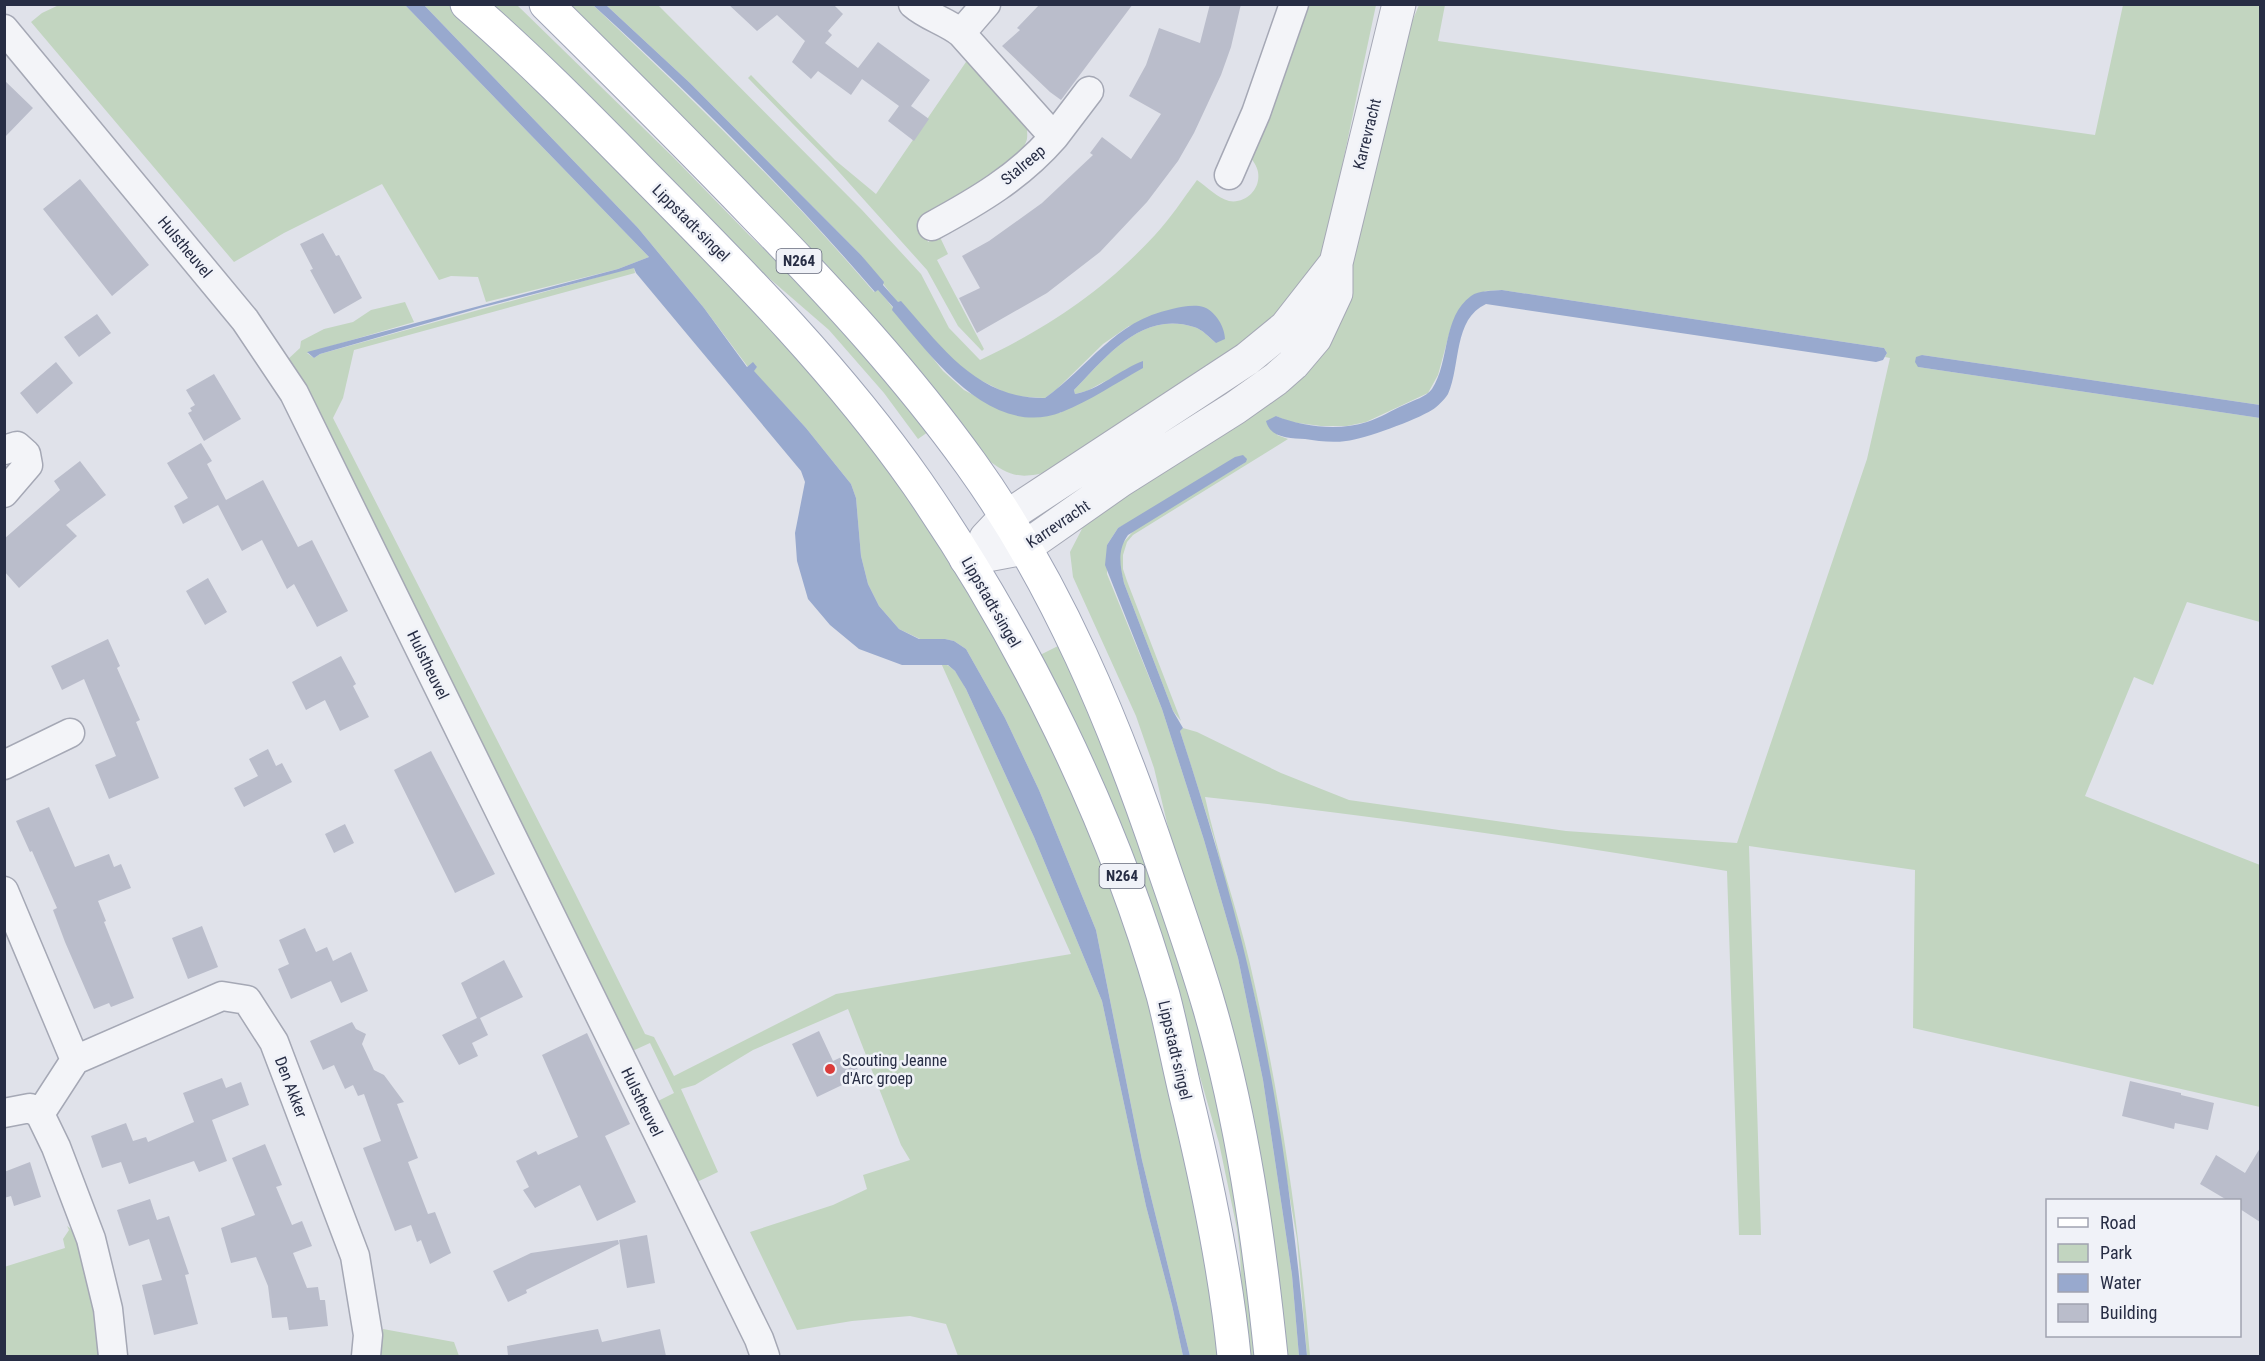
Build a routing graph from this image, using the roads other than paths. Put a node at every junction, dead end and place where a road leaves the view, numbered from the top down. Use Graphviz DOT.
graph roads {
  1 [pos="467,4"];
  2 [pos="546,4"];
  3 [pos="912,4"];
  4 [pos="986,4"];
  5 [pos="1294,4"];
  6 [pos="1399,4"];
  7 [pos="4,29"];
  8 [pos="961,33"];
  9 [pos="1089,91"];
  10 [pos="1054,138"];
  11 [pos="1229,175"];
  12 [pos="932,226"];
  13 [pos="1336,263"];
  14 [pos="4,450"];
  15 [pos="4,493"];
  16 [pos="1005,518"];
  17 [pos="1024,548"];
  18 [pos="966,559"];
  19 [pos="70,733"];
  20 [pos="4,765"];
  21 [pos="4,891"];
  22 [pos="75,1060"];
  23 [pos="4,1113"];
  24 [pos="40,1114"];
  25 [pos="113,1356"];
  26 [pos="366,1356"];
  27 [pos="765,1356"];
  28 [pos="1234,1356"];
  29 [pos="1271,1356"];
  1 -- 18 [label="main road, Lippstadt-singel / N264"];
  2 -- 16 [label="main road, N264"];
  3 -- 8 [label="street, Stalreep"];
  4 -- 8 [label="street"];
  5 -- 11 [label="street"];
  6 -- 13 [label="street, Karrevracht"];
  7 -- 27 [label="street, Hulstheuvel"];
  8 -- 10 [label="street, Stalreep"];
  9 -- 10 [label="street"];
  10 -- 12 [label="street, Stalreep"];
  13 -- 16 [label="street, Karrevracht"];
  13 -- 17 [label="street, Karrevracht"];
  14 -- 15 [label="street"];
  16 -- 17 [label="main road, N264"];
  16 -- 18 [label="street, Karrevracht"];
  17 -- 18 [label="street, Karrevracht"];
  17 -- 29 [label="main road, N264"];
  18 -- 28 [label="main road, Lippstadt-singel / N264"];
  19 -- 20 [label="street"];
  21 -- 22 [label="street"];
  22 -- 24 [label="street"];
  22 -- 26 [label="street, Den Akker"];
  23 -- 24 [label="street"];
  24 -- 25 [label="street"];
}
